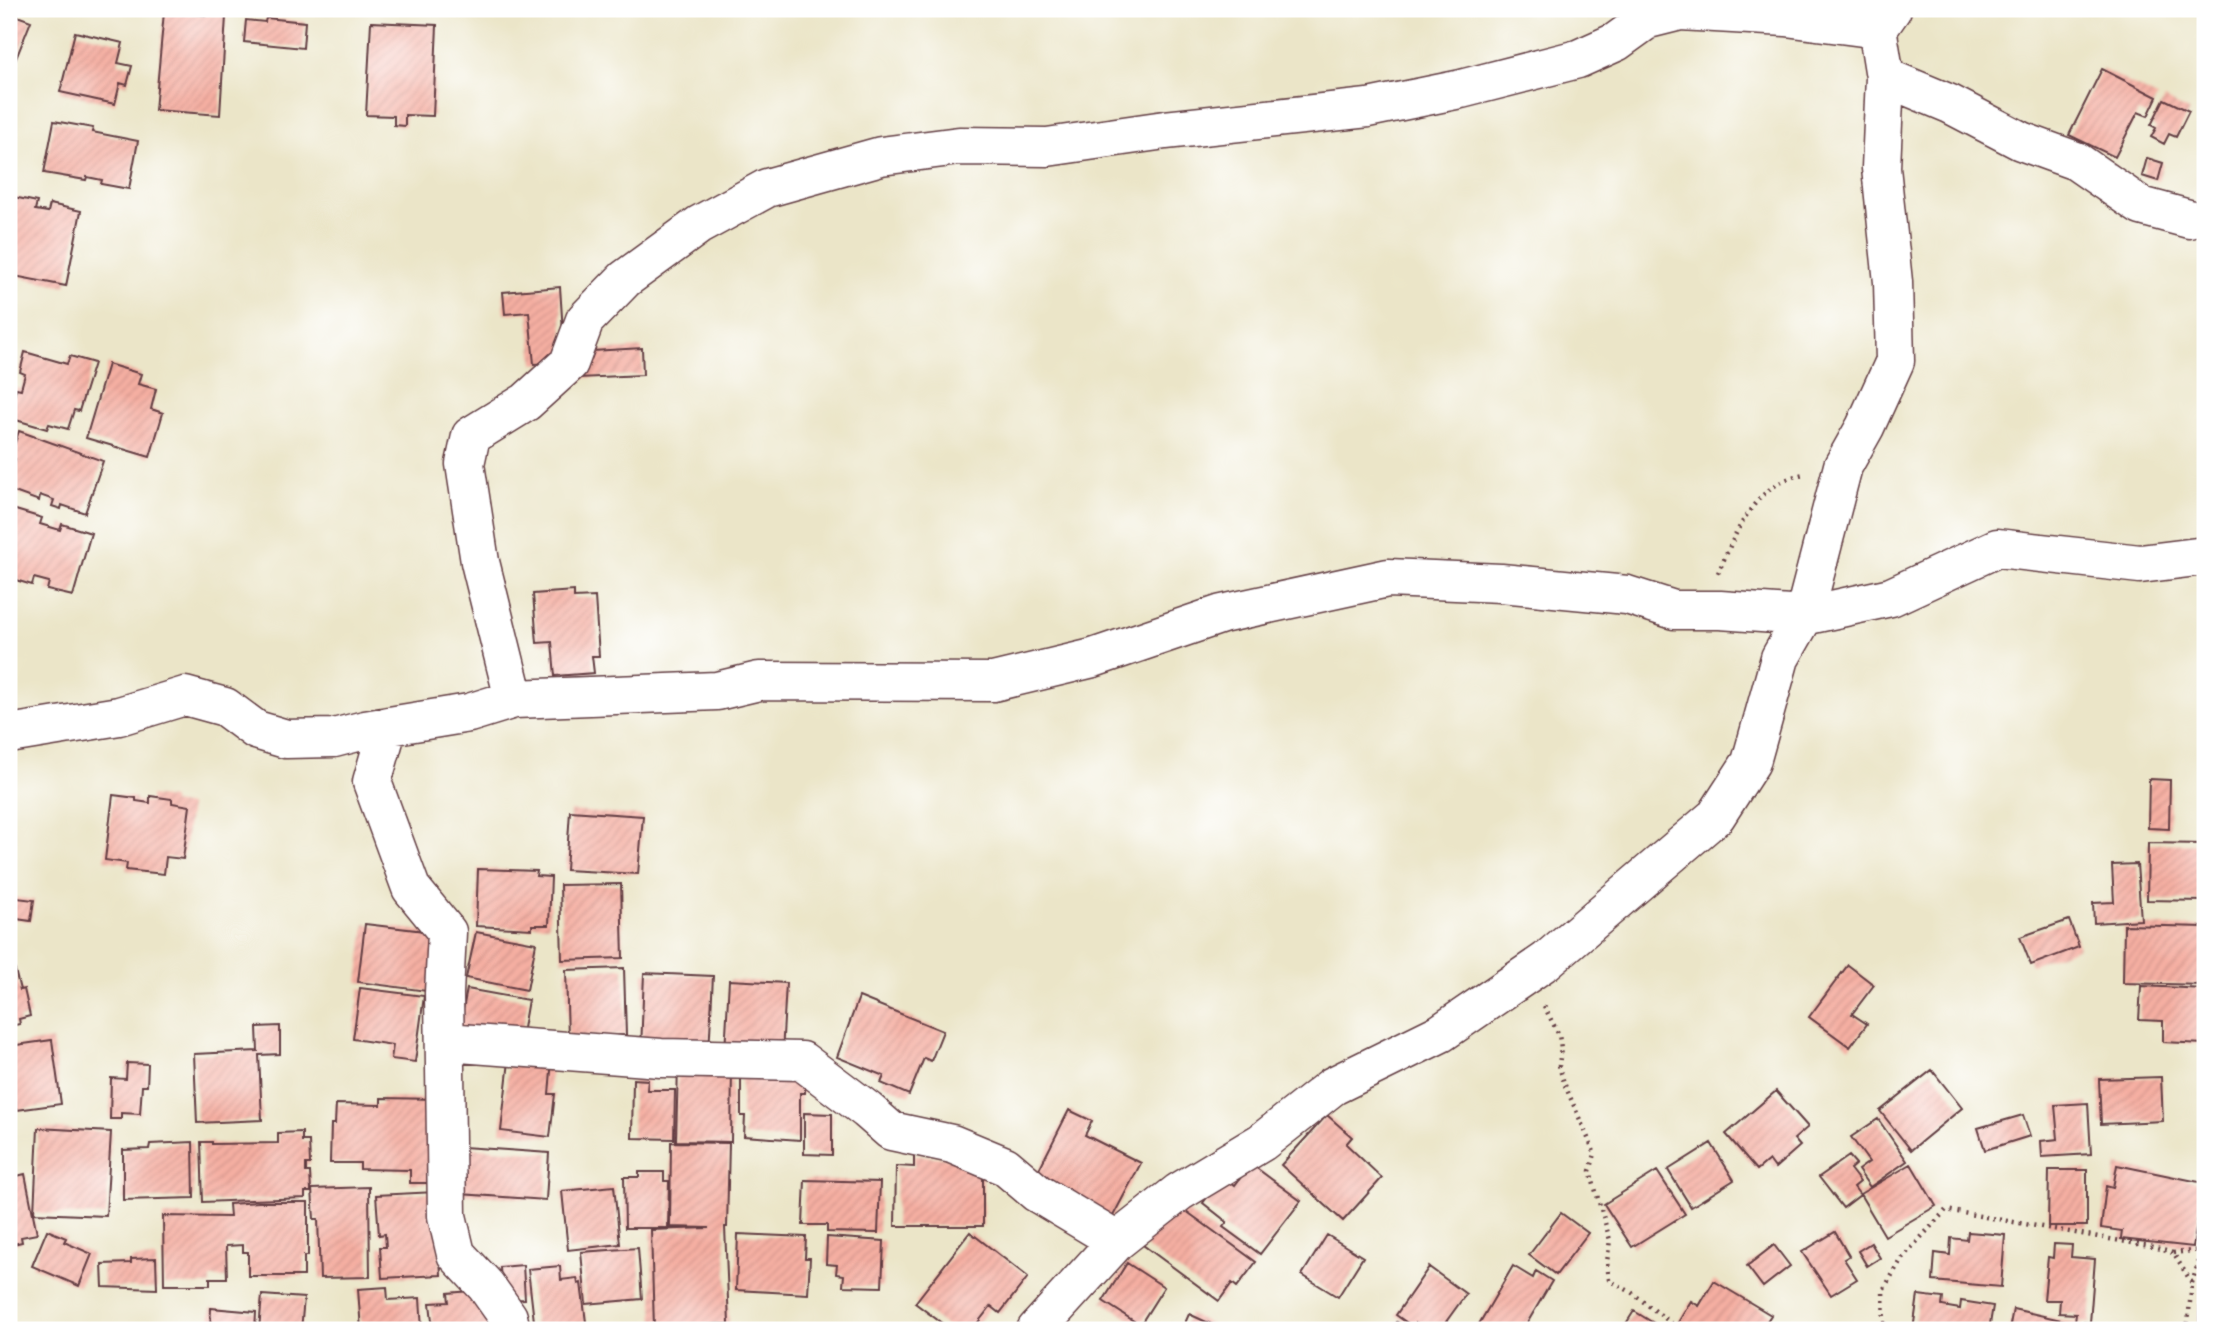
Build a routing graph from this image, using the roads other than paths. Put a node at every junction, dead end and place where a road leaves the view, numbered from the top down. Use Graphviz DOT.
graph roads {
  1 [pos="1881,15"];
  2 [pos="1885,77"];
  3 [pos="2189,219"];
  4 [pos="2205,556"];
  5 [pos="1804,616"];
  6 [pos="514,699"];
  7 [pos="388,726"];
  8 [pos="9,734"];
  9 [pos="445,1052"];
  10 [pos="1117,1241"];
  11 [pos="511,1330"];
  12 [pos="1035,1330"];
  1 -- 2 [label="street"];
  1 -- 6 [label="street"];
  2 -- 3 [label="street"];
  2 -- 5 [label="street"];
  4 -- 5 [label="street"];
  5 -- 6 [label="street"];
  5 -- 10 [label="street"];
  6 -- 7 [label="street"];
  7 -- 8 [label="street"];
  7 -- 9 [label="street"];
  9 -- 10 [label="street"];
  9 -- 11 [label="street"];
  10 -- 12 [label="street"];
}
